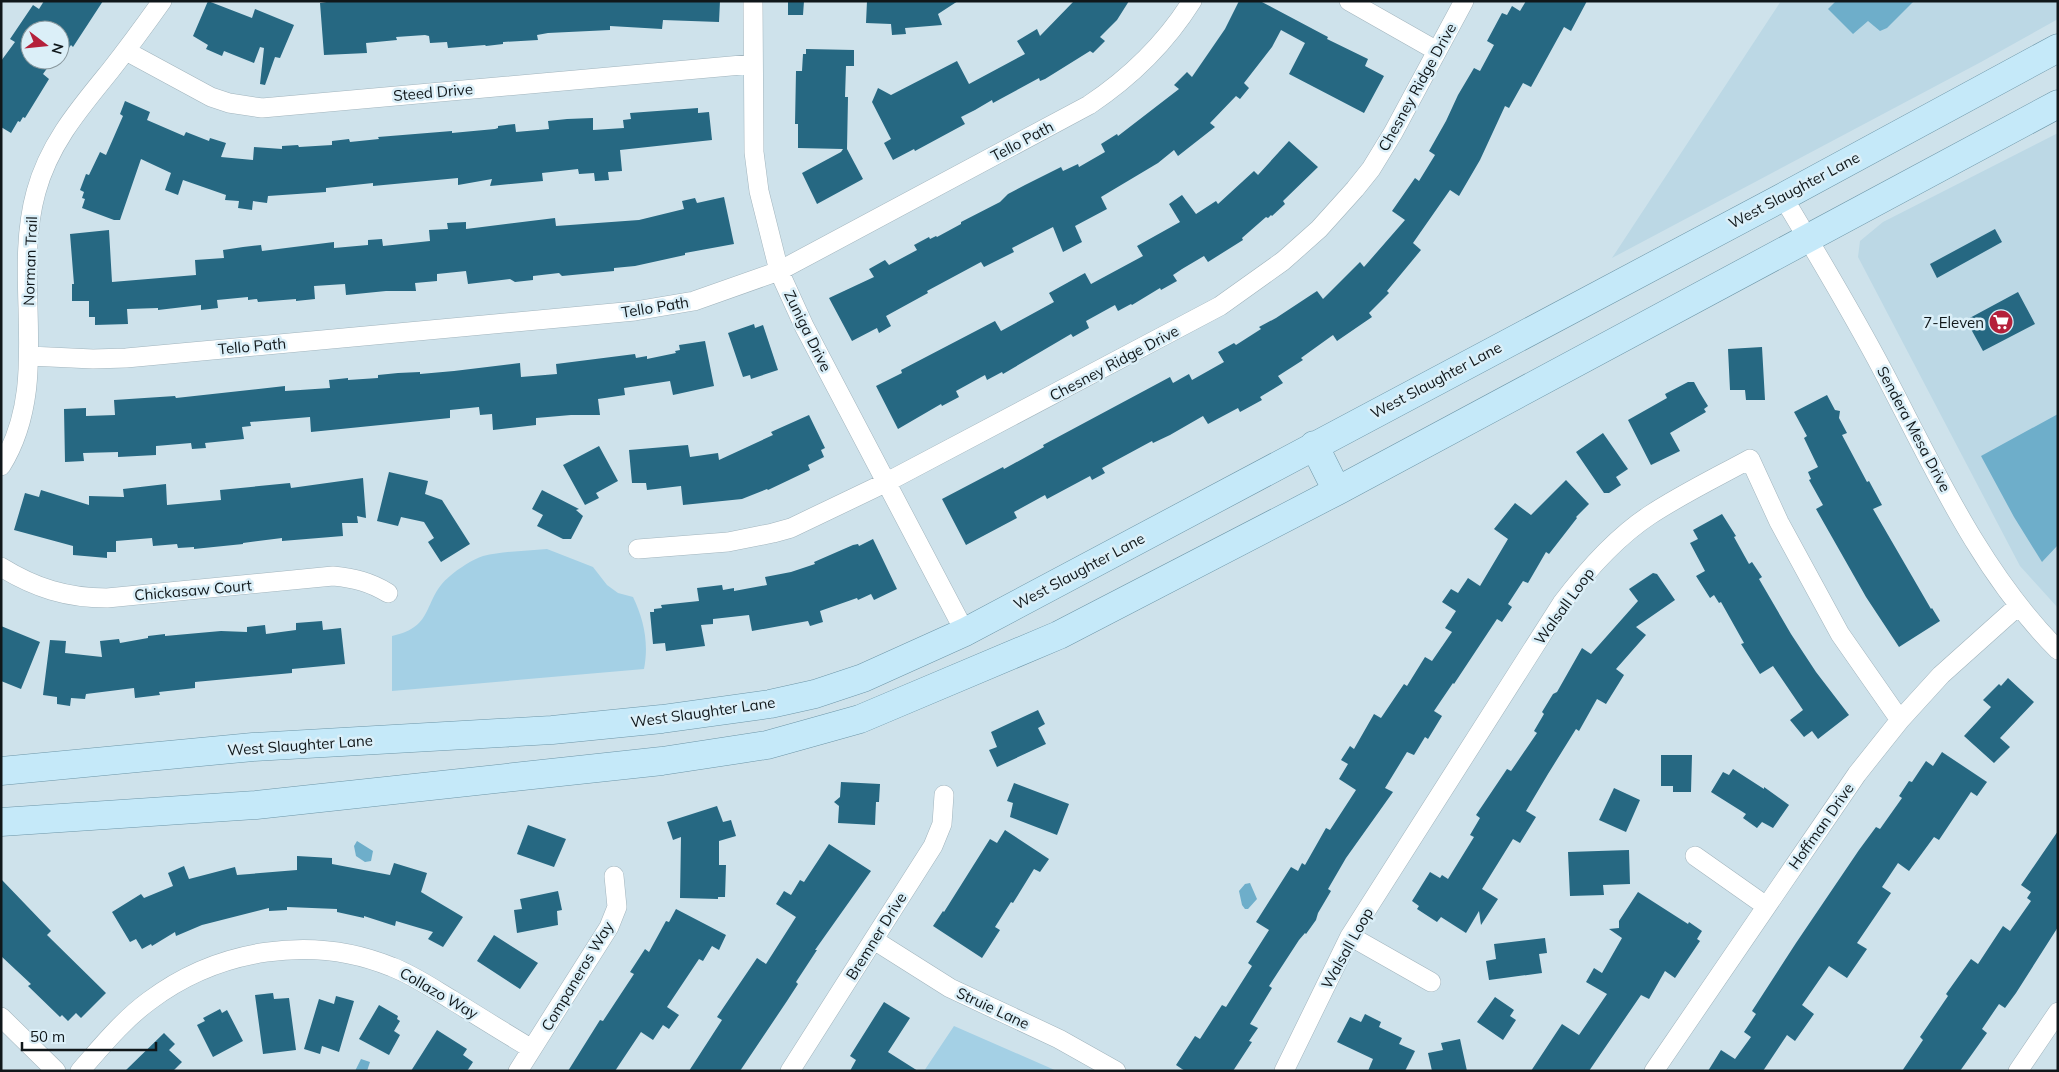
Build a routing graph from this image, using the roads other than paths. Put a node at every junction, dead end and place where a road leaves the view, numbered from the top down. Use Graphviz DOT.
graph roads {
  1 [pos="162,1"];
  2 [pos="753,1"];
  3 [pos="1192,1"];
  4 [pos="1349,1"];
  5 [pos="1464,1"];
  6 [pos="2058,48"];
  7 [pos="126,51"];
  8 [pos="1438,51"];
  9 [pos="753,64"];
  10 [pos="2058,88"];
  11 [pos="2047,110"];
  12 [pos="1784,197"];
  13 [pos="1807,238"];
  14 [pos="779,271"];
  15 [pos="29,356"];
  16 [pos="1314,445"];
  17 [pos="1,466"];
  18 [pos="887,482"];
  19 [pos="1337,491"];
  20 [pos="638,549"];
  21 [pos="1,567"];
  22 [pos="388,593"];
  23 [pos="2018,606"];
  24 [pos="965,632"];
  25 [pos="2058,650"];
  26 [pos="1900,720"];
  27 [pos="572,728"];
  28 [pos="574,770"];
  29 [pos="1,771"];
  30 [pos="944,795"];
  31 [pos="1,822"];
  32 [pos="1695,856"];
  33 [pos="614,876"];
  34 [pos="1766,906"];
  35 [pos="1350,936"];
  36 [pos="874,940"];
  37 [pos="1431,982"];
  38 [pos="2058,1012"];
  39 [pos="1,1017"];
  40 [pos="532,1049"];
  41 [pos="56,1071"];
  42 [pos="80,1071"];
  43 [pos="518,1071"];
  44 [pos="790,1071"];
  45 [pos="1116,1071"];
  46 [pos="1284,1071"];
  47 [pos="1654,1071"];
  48 [pos="2018,1071"];
  1 -- 7 [label="street, Norman Trail"];
  2 -- 9 [label="street, Zuniga Drive"];
  3 -- 14 [label="street, Tello Path"];
  4 -- 8 [label="street"];
  5 -- 8 [label="street, Chesney Ridge Drive"];
  6 -- 12 [label="main road, West Slaughter Lane"];
  7 -- 9 [label="street, Steed Drive"];
  7 -- 15 [label="street, Norman Trail"];
  8 -- 18 [label="street, Chesney Ridge Drive"];
  9 -- 14 [label="street, Zuniga Drive"];
  10 -- 11 [label="main road"];
  11 -- 13 [label="main road"];
  12 -- 13 [label="street, Sendera Mesa Drive"];
  12 -- 16 [label="main road, West Slaughter Lane"];
  13 -- 19 [label="main road"];
  13 -- 23 [label="street, Sendera Mesa Drive"];
  14 -- 15 [label="street, Tello Path"];
  14 -- 18 [label="street, Zuniga Drive"];
  15 -- 17 [label="street, Norman Trail"];
  16 -- 19 [label="main road"];
  16 -- 24 [label="main road, West Slaughter Lane"];
  18 -- 20 [label="street, Chesney Ridge Drive"];
  18 -- 24 [label="street, Zuniga Drive"];
  19 -- 28 [label="main road"];
  21 -- 22 [label="street, Chickasaw Court"];
  23 -- 25 [label="street, Sendera Mesa Drive"];
  23 -- 26 [label="street, Hoffman Drive"];
  24 -- 27 [label="main road, West Slaughter Lane"];
  26 -- 34 [label="street, Hoffman Drive"];
  26 -- 35 [label="street, Walsall Loop"];
  27 -- 28 [label="main road"];
  27 -- 29 [label="main road, West Slaughter Lane"];
  28 -- 31 [label="main road"];
  30 -- 36 [label="street, Bremner Drive"];
  32 -- 34 [label="street"];
  33 -- 40 [label="street, Companeros Way"];
  34 -- 47 [label="street, Hoffman Drive"];
  35 -- 37 [label="street"];
  35 -- 46 [label="street, Walsall Loop"];
  36 -- 44 [label="street, Bremner Drive"];
  36 -- 45 [label="street, Struie Lane"];
  38 -- 48 [label="street"];
  39 -- 41 [label="street"];
  40 -- 42 [label="street, Collazo Way"];
  40 -- 43 [label="street, Companeros Way"];
}
